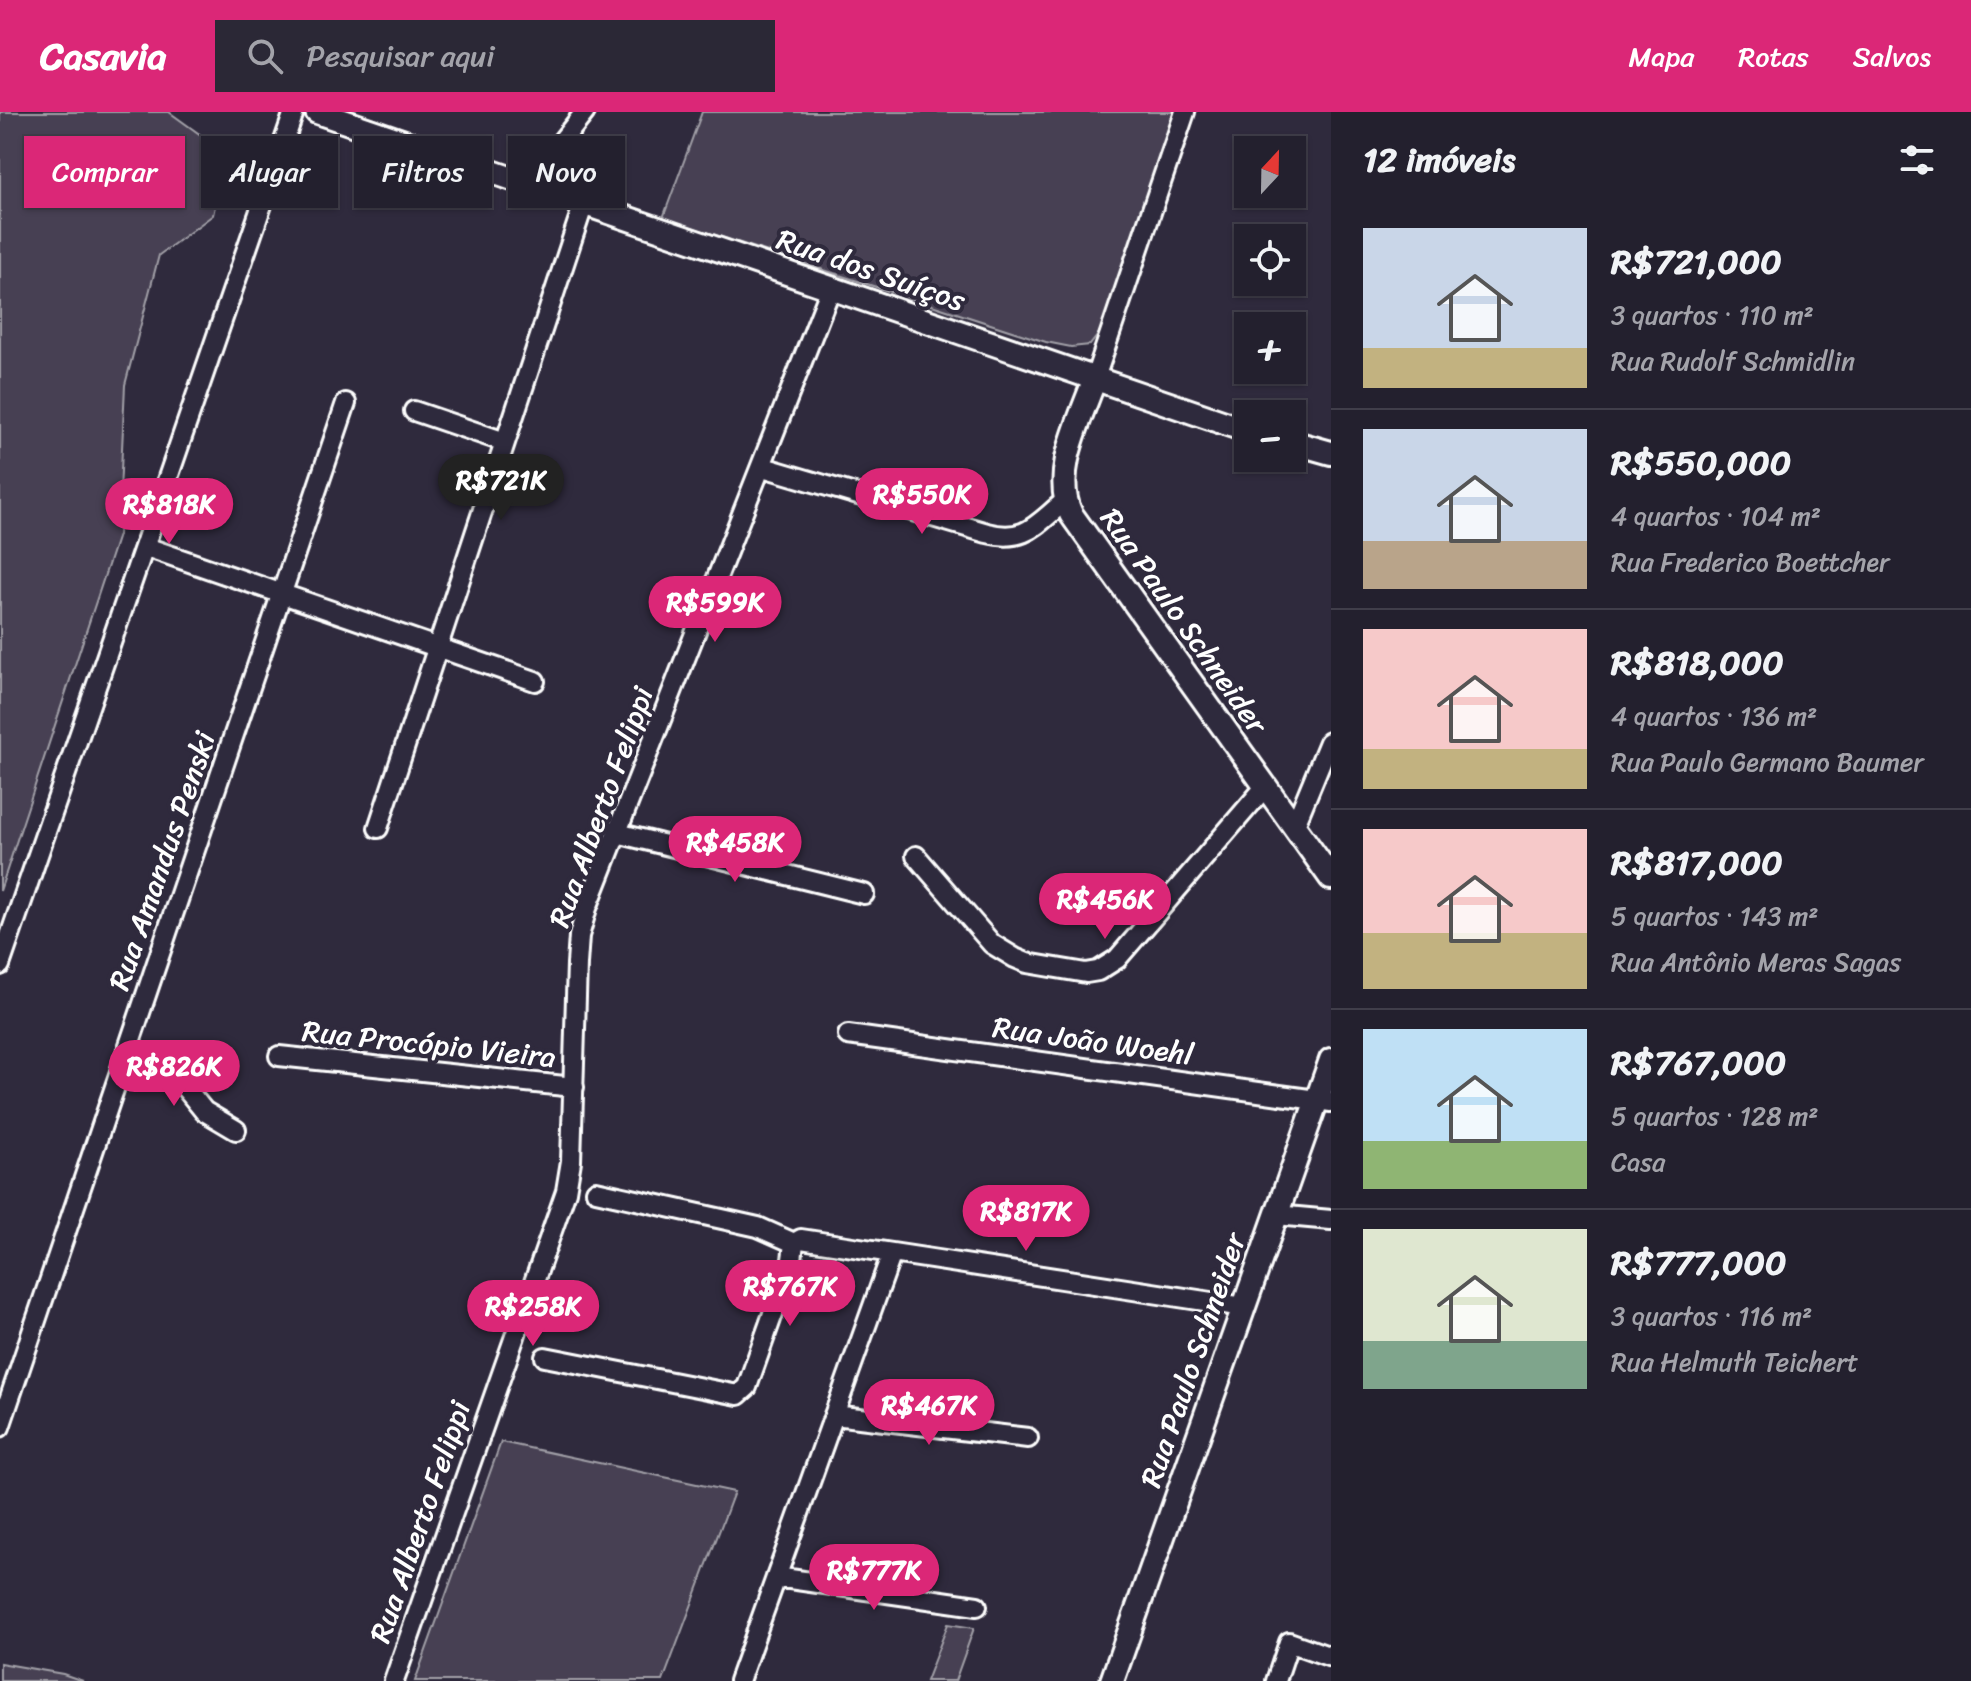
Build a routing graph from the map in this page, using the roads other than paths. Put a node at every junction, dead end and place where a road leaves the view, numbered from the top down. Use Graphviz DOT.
graph roads {
  1 [pos="294,112"];
  2 [pos="317,112"];
  3 [pos="585,112"];
  4 [pos="1185,112"];
  5 [pos="566,136"];
  6 [pos="508,177"];
  7 [pos="582,208"];
  8 [pos="599,208"];
  9 [pos="831,288"];
  10 [pos="1095,378"];
  11 [pos="346,403"];
  12 [pos="414,411"];
  13 [pos="1234,426"];
  14 [pos="505,442"];
  15 [pos="1306,446"];
  16 [pos="1331,453"];
  17 [pos="763,467"];
  18 [pos="1065,501"];
  19 [pos="146,547"];
  20 [pos="282,594"];
  21 [pos="437,648"];
  22 [pos="535,681"];
  23 [pos="1329,742"];
  24 [pos="1265,787"];
  25 [pos="1294,827"];
  26 [pos="378,828"];
  27 [pos="617,833"];
  28 [pos="916,856"];
  29 [pos="1331,878"];
  30 [pos="864,894"];
  31 [pos="0,965"];
  32 [pos="848,1035"];
  33 [pos="279,1056"];
  34 [pos="124,1060"];
  35 [pos="1331,1060"];
  36 [pos="574,1087"];
  37 [pos="1324,1102"];
  38 [pos="236,1130"];
  39 [pos="596,1191"];
  40 [pos="1276,1215"];
  41 [pos="1331,1220"];
  42 [pos="797,1241"];
  43 [pos="892,1253"];
  44 [pos="1244,1307"];
  45 [pos="545,1357"];
  46 [pos="834,1415"];
  47 [pos="0,1427"];
  48 [pos="1028,1438"];
  49 [pos="776,1577"];
  50 [pos="977,1606"];
  51 [pos="1331,1657"];
  52 [pos="394,1681"];
  53 [pos="739,1681"];
  54 [pos="1112,1681"];
  55 [pos="1276,1681"];
  1 -- 19 [label="street"];
  2 -- 6 [label="street, Rua dos Suíços"];
  3 -- 5 [label="street"];
  4 -- 10 [label="street"];
  7 -- 14 [label="street"];
  8 -- 9 [label="street, Rua dos Suíços"];
  9 -- 10 [label="street, Rua dos Suíços"];
  9 -- 17 [label="street, Rua Alberto Felippi"];
  10 -- 13 [label="street, Rua dos Suíços"];
  10 -- 18 [label="street, Rua Paulo Schneider"];
  11 -- 20 [label="street, Rua Amandus Penski"];
  12 -- 14 [label="street"];
  14 -- 21 [label="street"];
  15 -- 16 [label="street"];
  17 -- 18 [label="street"];
  17 -- 27 [label="street, Rua Alberto Felippi"];
  18 -- 24 [label="street, Rua Paulo Schneider"];
  19 -- 20 [label="street"];
  19 -- 31 [label="street"];
  20 -- 21 [label="street"];
  20 -- 34 [label="street, Rua Amandus Penski"];
  21 -- 22 [label="street"];
  21 -- 26 [label="street"];
  23 -- 25 [label="street"];
  24 -- 25 [label="street, Rua Paulo Schneider"];
  24 -- 28 [label="street"];
  25 -- 29 [label="street, Rua Paulo Schneider"];
  27 -- 30 [label="street"];
  27 -- 36 [label="street, Rua Alberto Felippi"];
  32 -- 37 [label="street, Rua João Woehl"];
  33 -- 36 [label="street, Rua Procópio Vieira"];
  34 -- 38 [label="street"];
  34 -- 47 [label="street, Rua Amandus Penski"];
  35 -- 37 [label="street, Rua Paulo Schneider"];
  36 -- 52 [label="street, Rua Alberto Felippi"];
  37 -- 40 [label="street, Rua Paulo Schneider"];
  39 -- 42 [label="street"];
  40 -- 41 [label="street"];
  40 -- 44 [label="street, Rua Paulo Schneider"];
  42 -- 43 [label="street"];
  42 -- 45 [label="street"];
  43 -- 44 [label="street"];
  43 -- 46 [label="street"];
  44 -- 54 [label="street, Rua Paulo Schneider"];
  46 -- 48 [label="street"];
  46 -- 49 [label="street"];
  49 -- 50 [label="street"];
  49 -- 53 [label="street"];
  51 -- 55 [label="street"];
}
